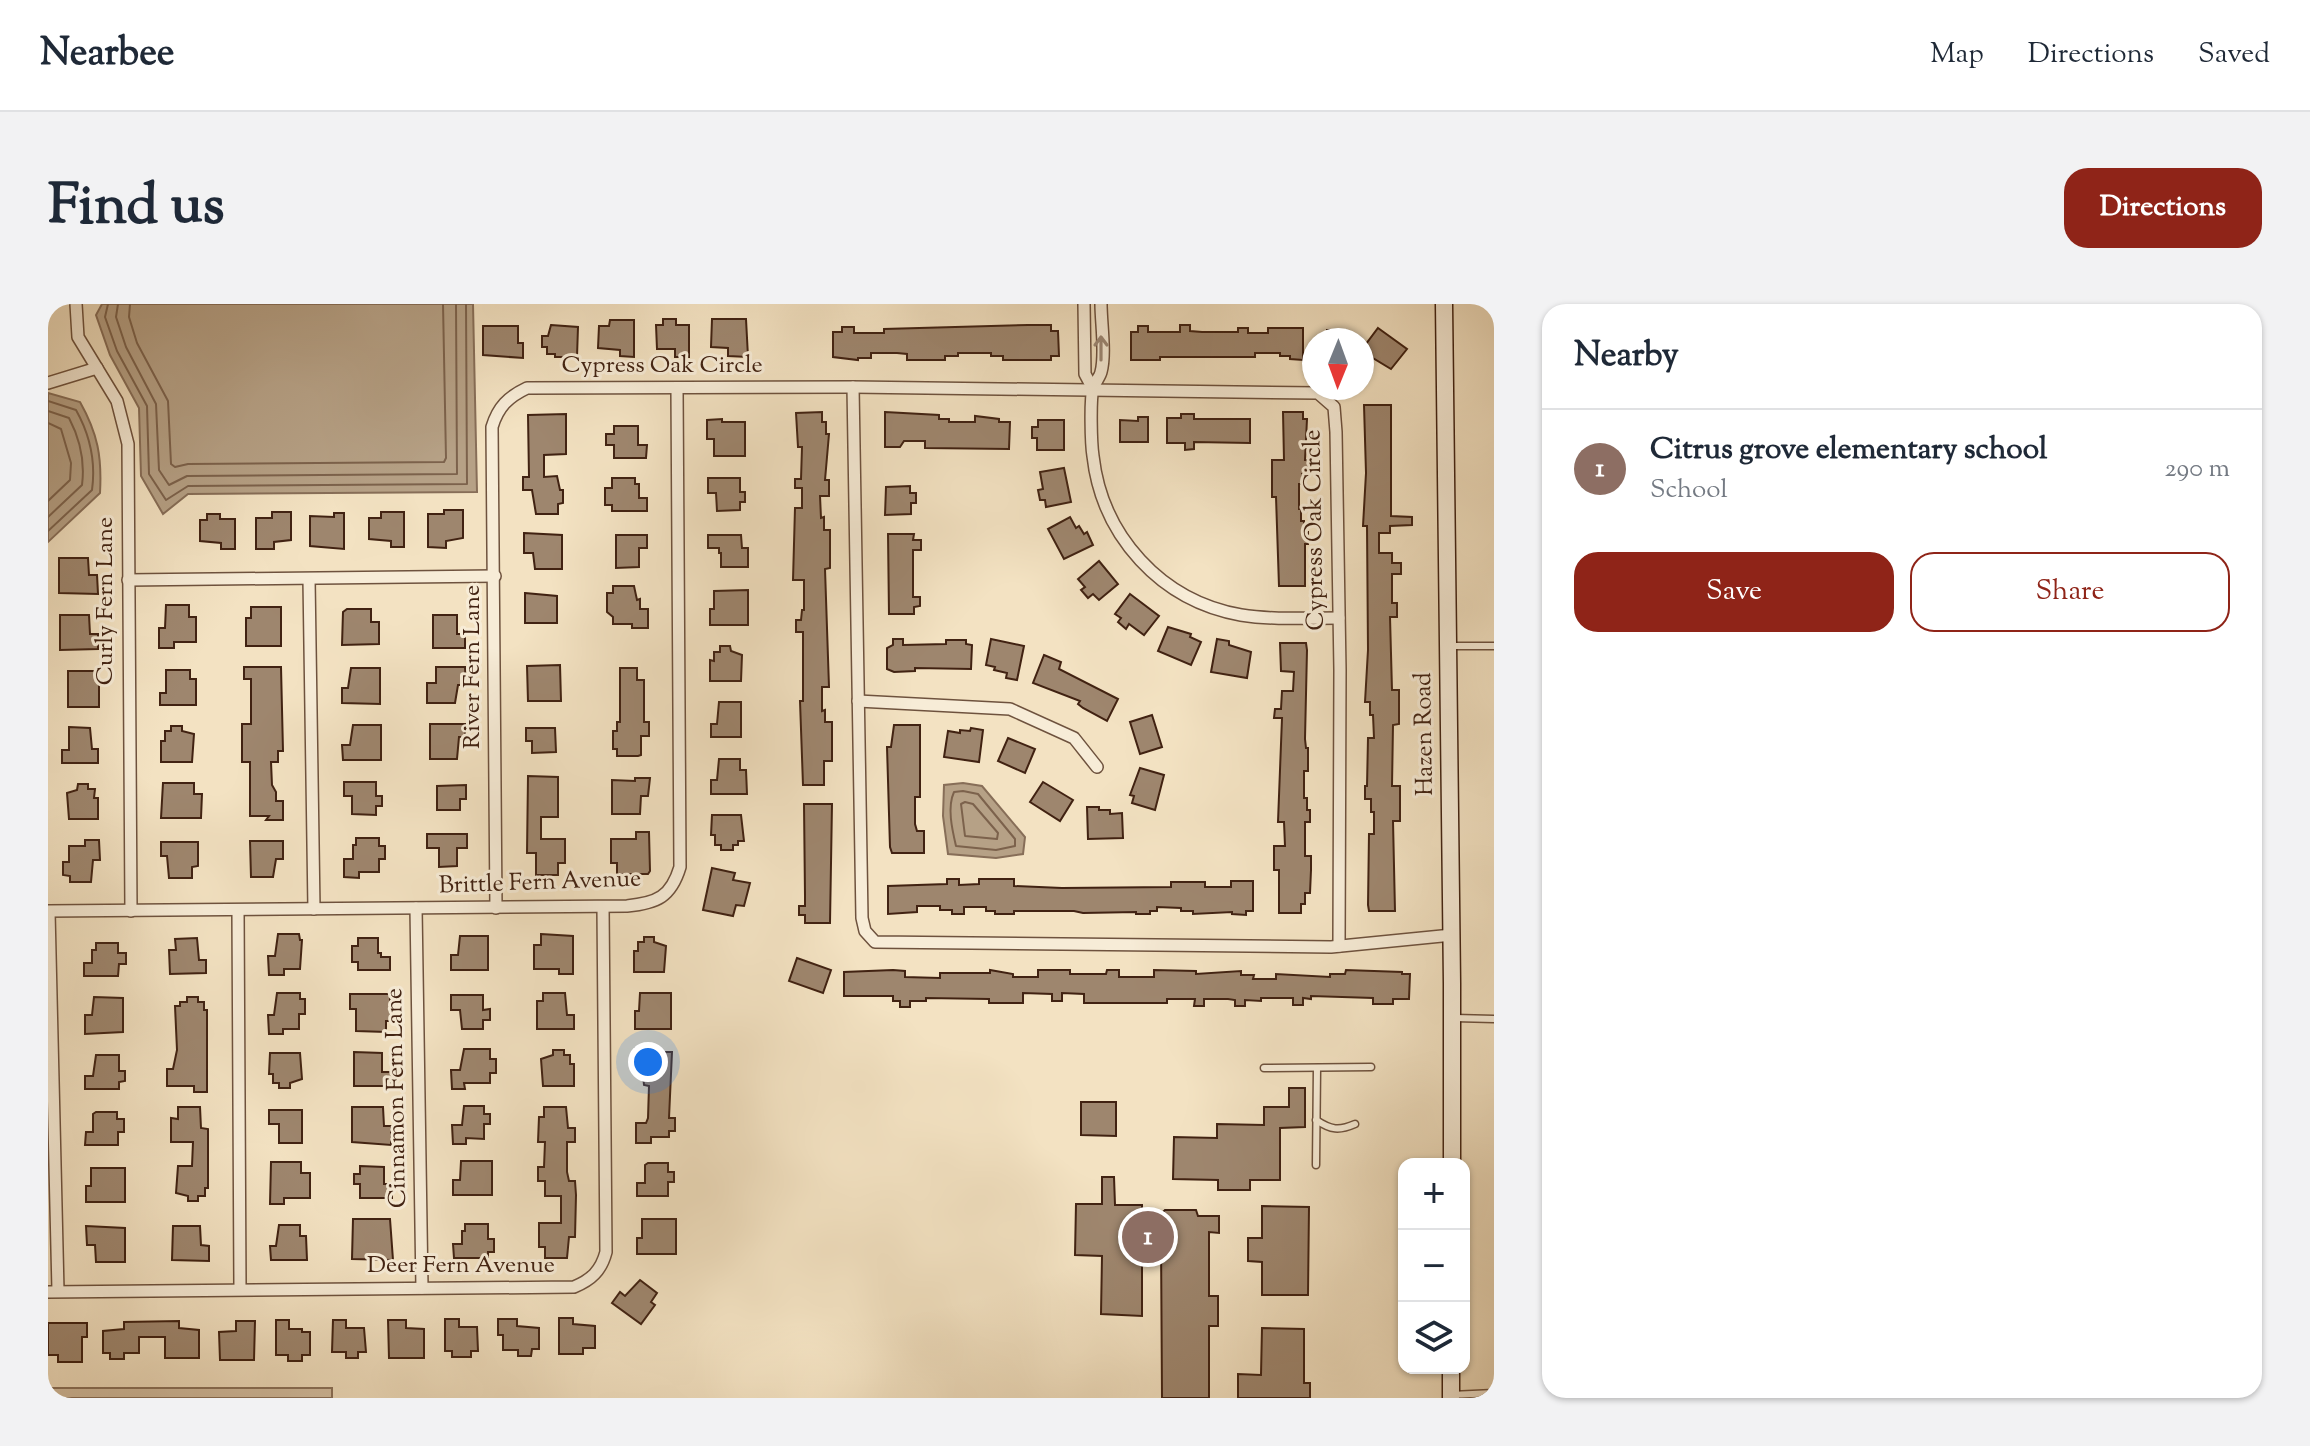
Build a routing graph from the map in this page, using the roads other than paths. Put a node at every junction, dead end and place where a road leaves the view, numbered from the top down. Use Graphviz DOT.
graph roads {
  1 [pos="76,304"];
  2 [pos="1084,304"];
  3 [pos="1101,304"];
  4 [pos="1444,304"];
  5 [pos="97,368"];
  6 [pos="48,383"];
  7 [pos="853,387"];
  8 [pos="677,389"];
  9 [pos="1093,389"];
  10 [pos="492,427"];
  11 [pos="495,576"];
  12 [pos="309,579"];
  13 [pos="128,580"];
  14 [pos="1339,618"];
  15 [pos="1448,646"];
  16 [pos="1494,646"];
  17 [pos="858,701"];
  18 [pos="1097,767"];
  19 [pos="603,907"];
  20 [pos="416,908"];
  21 [pos="496,908"];
  22 [pos="314,909"];
  23 [pos="238,910"];
  24 [pos="131,911"];
  25 [pos="48,912"];
  26 [pos="1452,935"];
  27 [pos="1339,946"];
  28 [pos="1452,1018"];
  29 [pos="1494,1019"];
  30 [pos="1371,1067"];
  31 [pos="1264,1068"];
  32 [pos="1317,1068"];
  33 [pos="1316,1120"];
  34 [pos="1355,1124"];
  35 [pos="1452,1158"];
  36 [pos="1316,1165"];
  37 [pos="422,1288"];
  38 [pos="240,1289"];
  39 [pos="53,1292"];
  40 [pos="1451,1374"];
  41 [pos="1494,1393"];
  42 [pos="1451,1396"];
  1 -- 5 [label="street, Curly Fern Lane"];
  2 -- 9 [label="street"];
  9 -- 3 [label="street, one-way"];
  4 -- 15 [label="street, Hazen Road"];
  5 -- 6 [label="street"];
  5 -- 13 [label="street, Curly Fern Lane"];
  7 -- 8 [label="street, Cypress Oak Circle"];
  7 -- 9 [label="street, Cypress Oak Circle"];
  7 -- 17 [label="street"];
  8 -- 10 [label="street, Cypress Oak Circle"];
  8 -- 19 [label="street, Brittle Fern Avenue"];
  9 -- 14 [label="street"];
  9 -- 14 [label="street, Cypress Oak Circle"];
  10 -- 11 [label="street, River Fern Lane"];
  11 -- 12 [label="street"];
  11 -- 21 [label="street, River Fern Lane"];
  12 -- 13 [label="street"];
  12 -- 22 [label="street"];
  13 -- 24 [label="street, Curly Fern Lane"];
  14 -- 27 [label="street, Cypress Oak Circle"];
  15 -- 16 [label="lane"];
  15 -- 26 [label="street, Hazen Road"];
  17 -- 18 [label="street"];
  17 -- 27 [label="street"];
  19 -- 21 [label="street, Brittle Fern Avenue"];
  19 -- 37 [label="street, Deer Fern Avenue"];
  20 -- 21 [label="street, Brittle Fern Avenue"];
  20 -- 22 [label="street, Brittle Fern Avenue"];
  20 -- 37 [label="street, Cinnamon Fern Lane"];
  22 -- 23 [label="street, Brittle Fern Avenue"];
  23 -- 24 [label="street, Brittle Fern Avenue"];
  23 -- 38 [label="street"];
  24 -- 25 [label="street, Brittle Fern Avenue"];
  25 -- 39 [label="street"];
  26 -- 27 [label="street"];
  26 -- 28 [label="street, Hazen Road"];
  28 -- 29 [label="lane"];
  28 -- 35 [label="street, Hazen Road"];
  30 -- 32 [label="lane"];
  31 -- 32 [label="lane"];
  32 -- 33 [label="lane"];
  33 -- 34 [label="lane"];
  33 -- 36 [label="lane"];
  37 -- 38 [label="street, Deer Fern Avenue"];
  38 -- 39 [label="street, Deer Fern Avenue"];
  40 -- 42 [label="street"];
  41 -- 42 [label="lane"];
}
